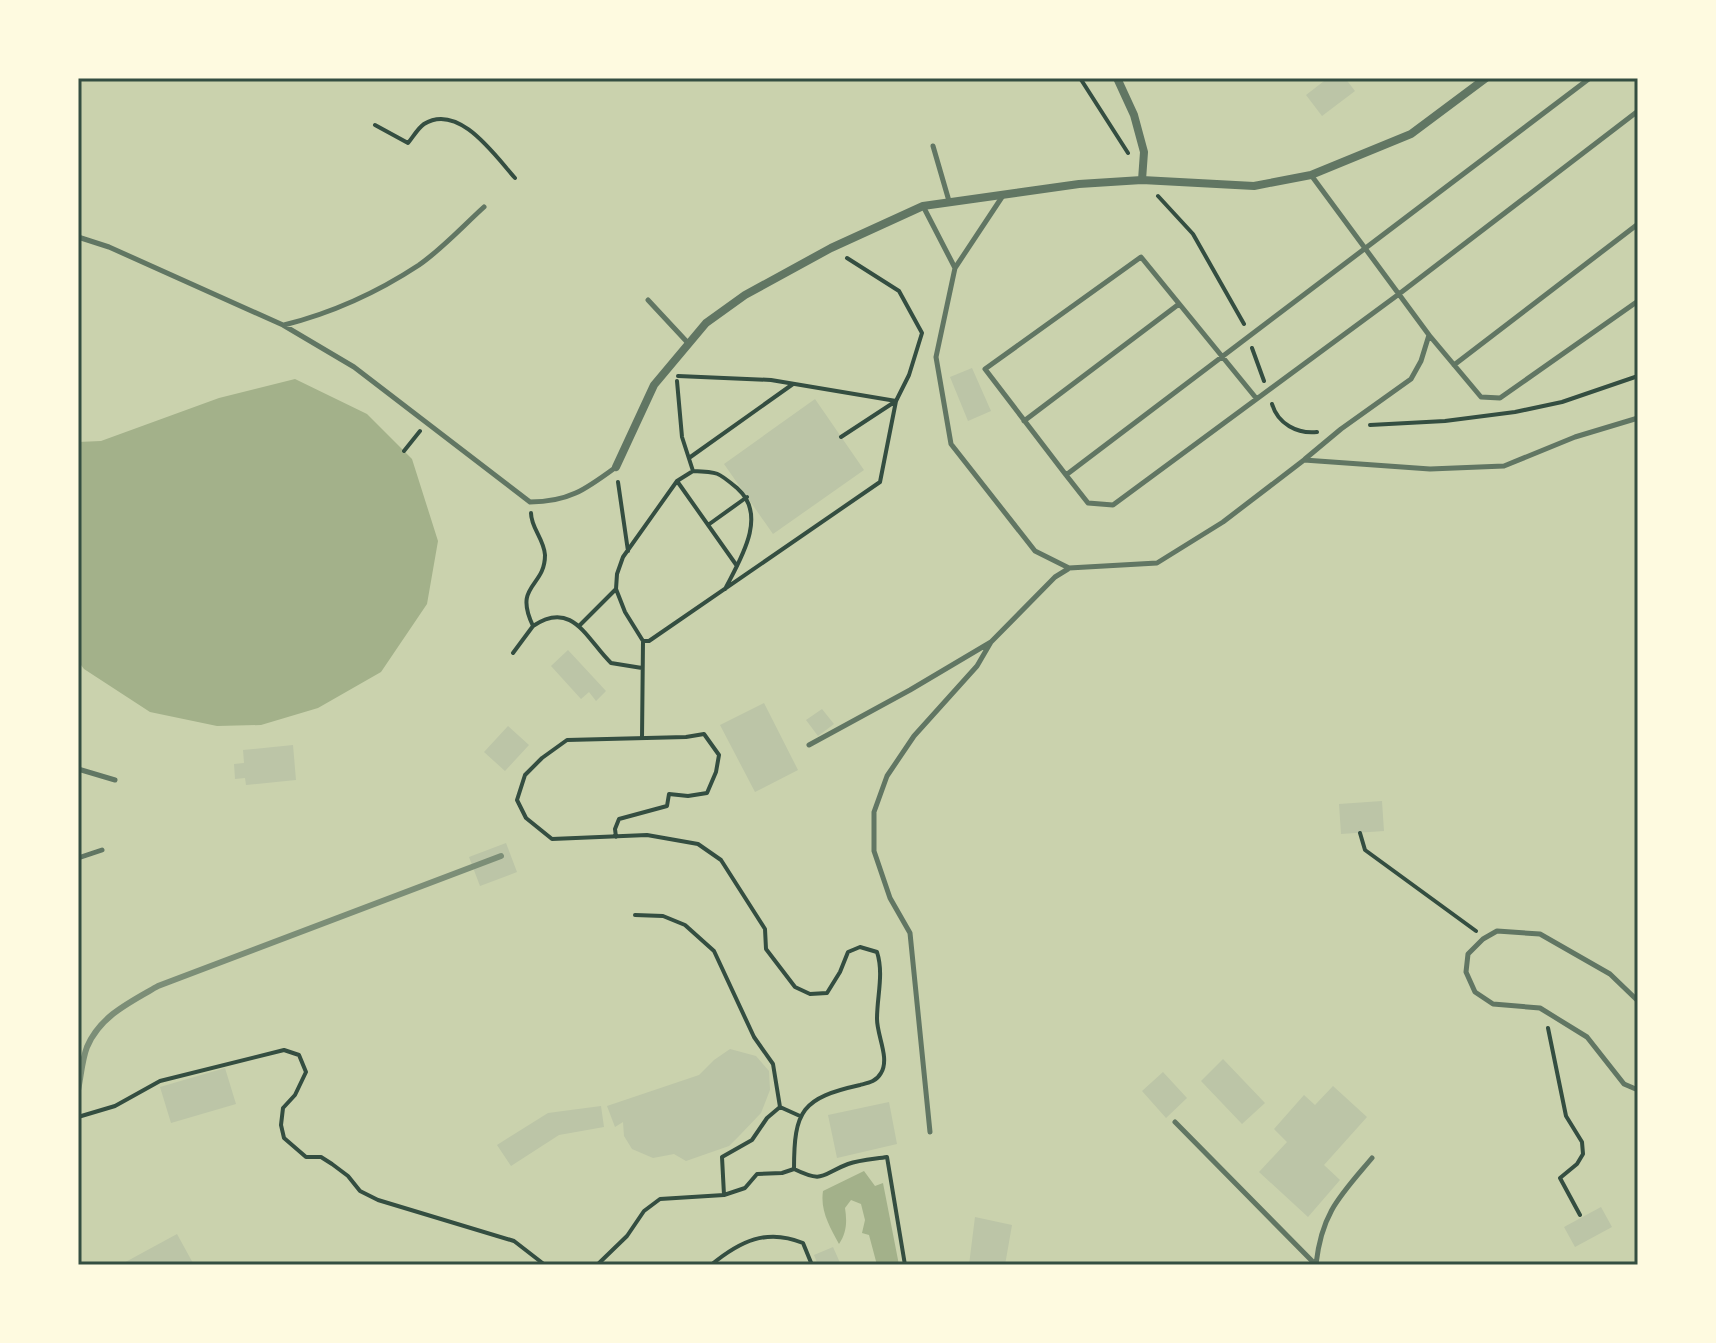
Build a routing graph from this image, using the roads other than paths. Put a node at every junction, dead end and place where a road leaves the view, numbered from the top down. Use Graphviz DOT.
graph roads {
  1 [pos="1117,78"];
  2 [pos="1475,78"];
  3 [pos="1486,78"];
  4 [pos="1590,78"];
  5 [pos="1470,89"];
  6 [pos="1638,111"];
  7 [pos="933,146"];
  8 [pos="1311,175"];
  9 [pos="1142,180"];
  10 [pos="1005,193"];
  11 [pos="949,201"];
  12 [pos="923,206"];
  13 [pos="484,207"];
  14 [pos="1638,224"];
  15 [pos="78,237"];
  16 [pos="1367,249"];
  17 [pos="955,268"];
  18 [pos="1399,294"];
  19 [pos="648,300"];
  20 [pos="1638,301"];
  21 [pos="1179,304"];
  22 [pos="283,325"];
  23 [pos="1429,335"];
  24 [pos="688,344"];
  25 [pos="1222,357"];
  26 [pos="1454,365"];
  27 [pos="1256,398"];
  28 [pos="1638,418"];
  29 [pos="1024,421"];
  30 [pos="1304,460"];
  31 [pos="616,467"];
  32 [pos="1066,475"];
  33 [pos="1069,568"];
  34 [pos="991,642"];
  35 [pos="809,745"];
  36 [pos="78,769"];
  37 [pos="115,780"];
  38 [pos="102,850"];
  39 [pos="78,858"];
  40 [pos="1638,1001"];
  41 [pos="1638,1090"];
  42 [pos="1175,1122"];
  43 [pos="930,1132"];
  44 [pos="1372,1158"];
  45 [pos="1316,1265"];
  1 -- 9 [label="street"];
  2 -- 5 [label="street"];
  3 -- 5 [label="street"];
  4 -- 16 [label="lane"];
  5 -- 8 [label="street"];
  6 -- 18 [label="lane"];
  7 -- 11 [label="lane"];
  8 -- 9 [label="street"];
  8 -- 16 [label="lane"];
  9 -- 10 [label="street"];
  10 -- 11 [label="street"];
  10 -- 17 [label="lane"];
  11 -- 12 [label="street"];
  12 -- 17 [label="lane"];
  12 -- 24 [label="street"];
  13 -- 22 [label="lane"];
  14 -- 26 [label="lane"];
  15 -- 22 [label="lane"];
  16 -- 18 [label="lane"];
  16 -- 25 [label="lane"];
  17 -- 33 [label="lane"];
  18 -- 23 [label="lane"];
  18 -- 27 [label="lane"];
  19 -- 24 [label="lane"];
  20 -- 26 [label="lane"];
  21 -- 25 [label="lane"];
  21 -- 29 [label="lane"];
  21 -- 29 [label="lane"];
  22 -- 31 [label="lane"];
  23 -- 26 [label="lane"];
  23 -- 30 [label="lane"];
  24 -- 31 [label="street"];
  25 -- 27 [label="lane"];
  25 -- 32 [label="lane"];
  27 -- 32 [label="lane"];
  28 -- 30 [label="lane"];
  29 -- 32 [label="lane"];
  30 -- 33 [label="lane"];
  33 -- 34 [label="lane"];
  34 -- 35 [label="lane"];
  34 -- 43 [label="lane"];
  36 -- 37 [label="lane"];
  38 -- 39 [label="lane"];
  40 -- 41 [label="lane"];
  42 -- 45 [label="lane"];
  44 -- 45 [label="lane"];
}
